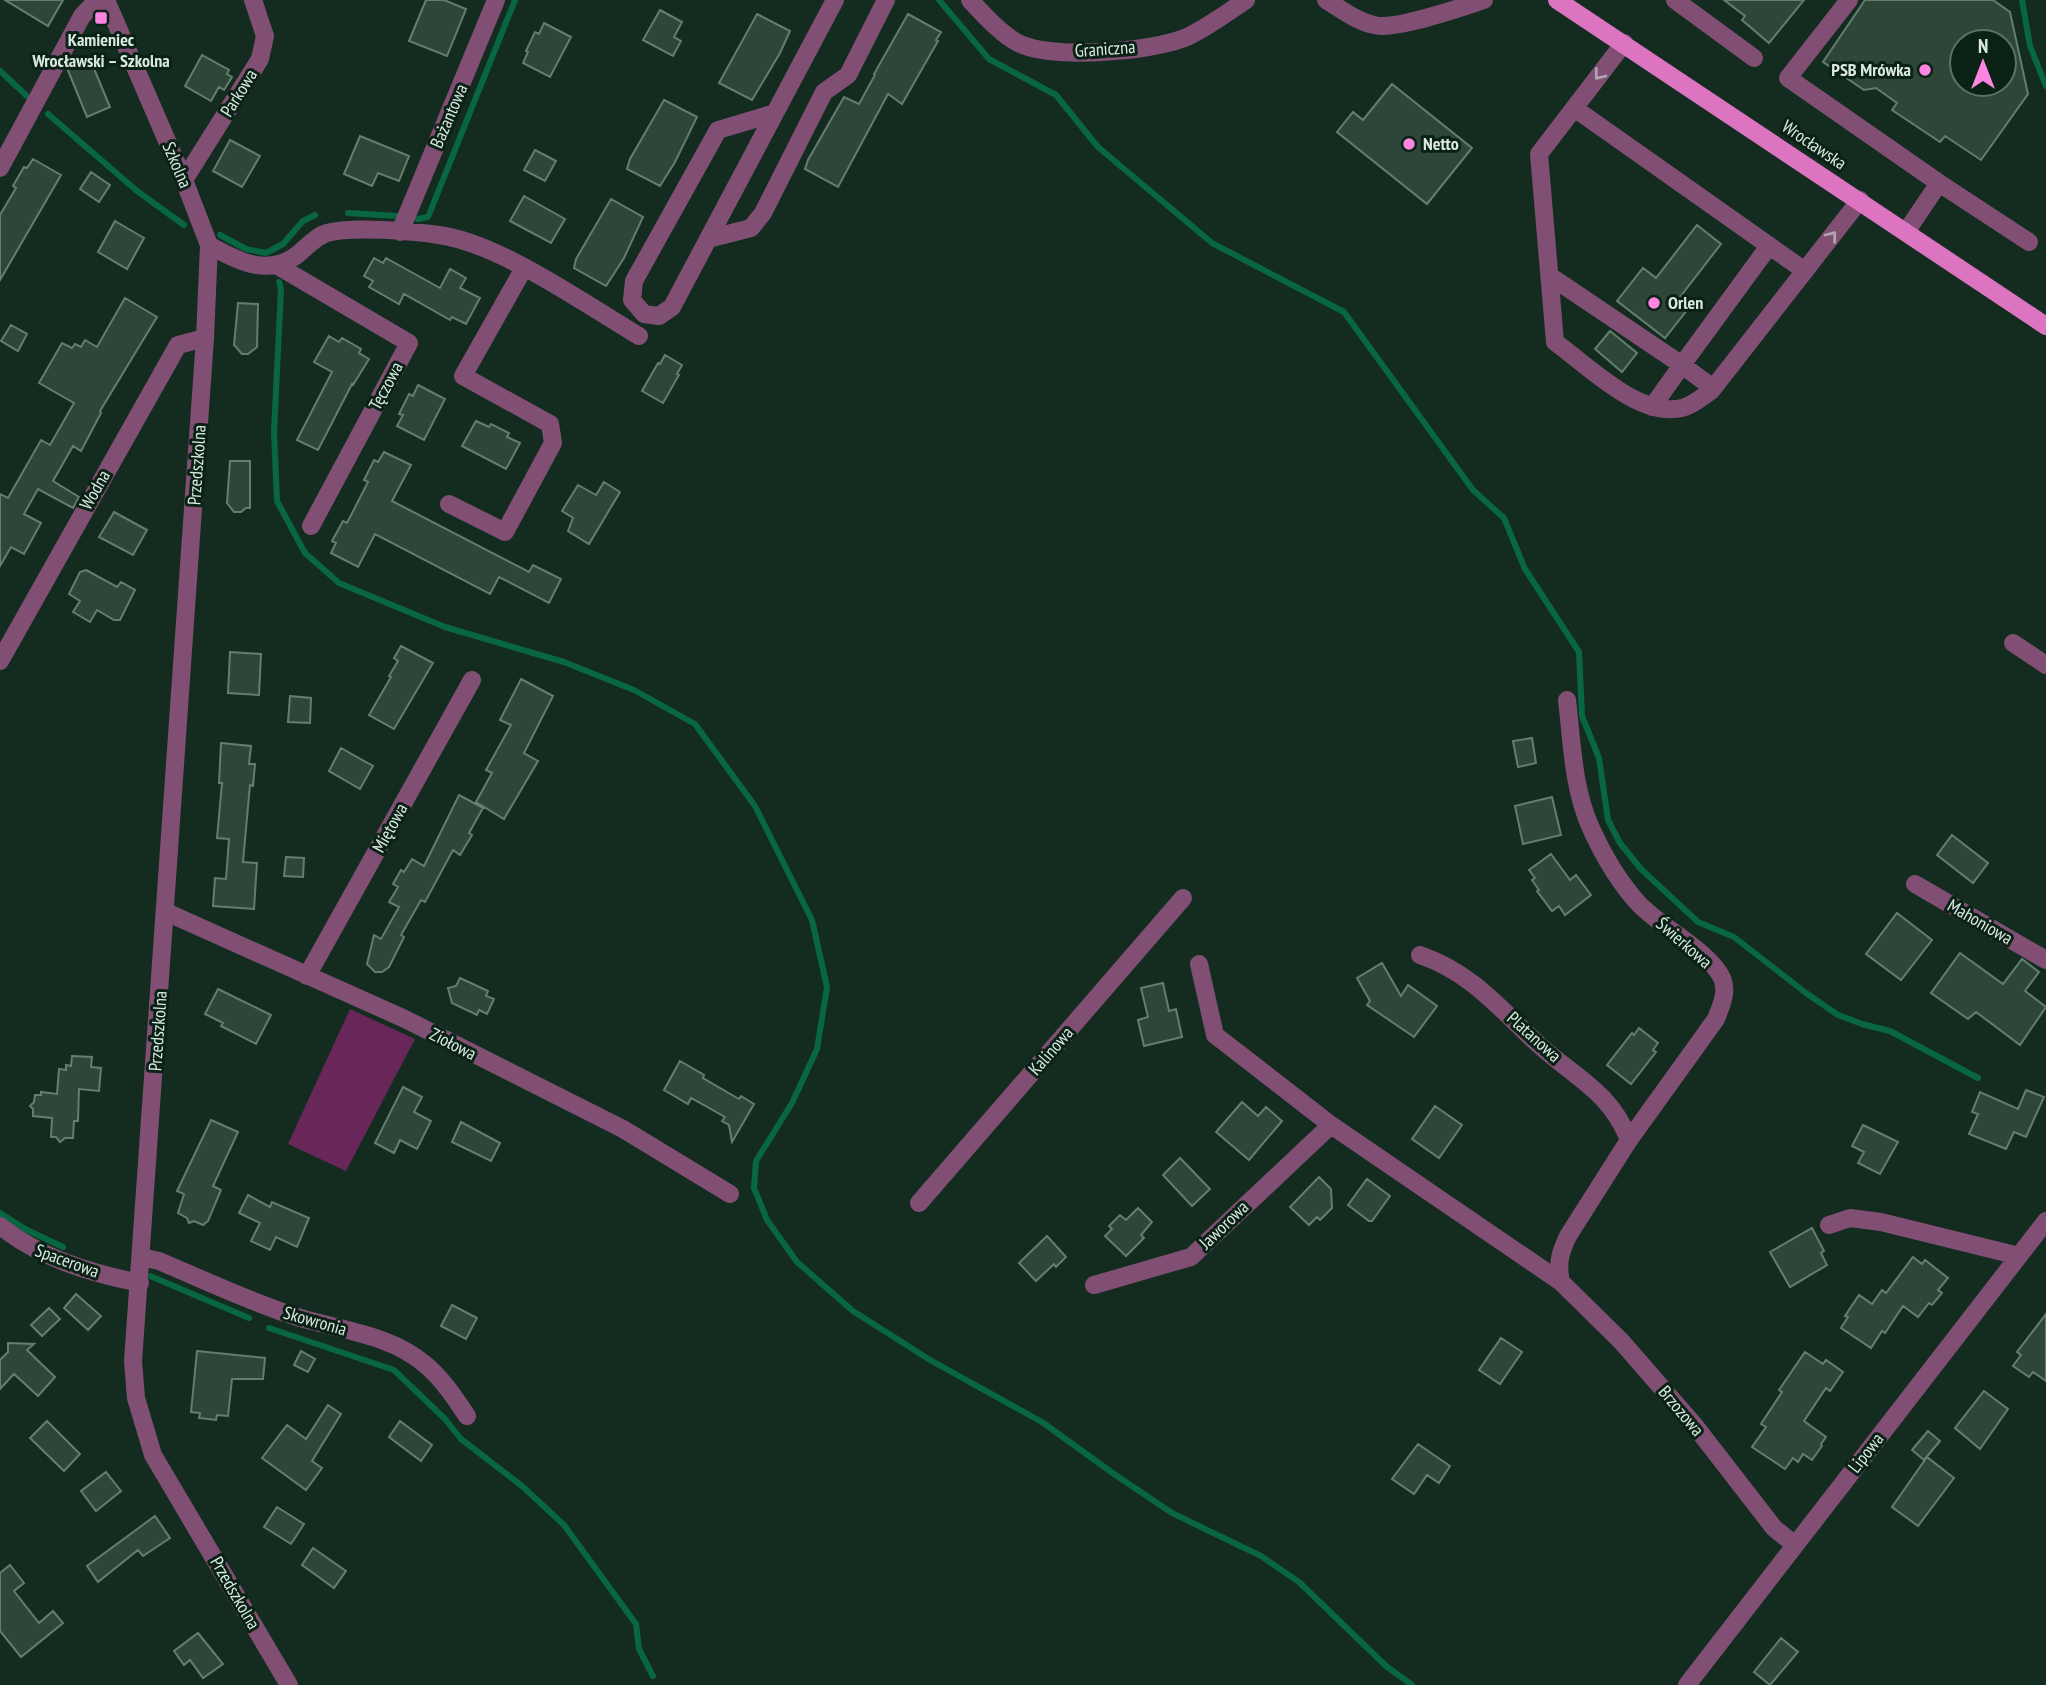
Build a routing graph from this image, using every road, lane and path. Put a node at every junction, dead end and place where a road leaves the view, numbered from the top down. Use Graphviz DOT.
graph roads {
  1 [pos="97,0"];
  2 [pos="106,0"];
  3 [pos="253,0"];
  4 [pos="496,0"];
  5 [pos="835,0"];
  6 [pos="886,0"];
  7 [pos="970,0"];
  8 [pos="1246,0"];
  9 [pos="1326,0"];
  10 [pos="1484,0"];
  11 [pos="1849,0"];
  12 [pos="1565,2"];
  13 [pos="1684,3"];
  14 [pos="1624,43"];
  15 [pos="1754,58"];
  16 [pos="1574,108"];
  17 [pos="775,113"];
  18 [pos="0,167"];
  19 [pos="184,180"];
  20 [pos="1939,183"];
  21 [pos="1860,201"];
  22 [pos="400,232"];
  23 [pos="1906,232"];
  24 [pos="708,239"];
  25 [pos="2029,242"];
  26 [pos="209,245"];
  27 [pos="1769,246"];
  28 [pos="278,266"];
  29 [pos="524,268"];
  30 [pos="1805,271"];
  31 [pos="1550,276"];
  32 [pos="2046,326"];
  33 [pos="639,335"];
  34 [pos="205,338"];
  35 [pos="1682,366"];
  36 [pos="1713,388"];
  37 [pos="1652,407"];
  38 [pos="449,504"];
  39 [pos="311,526"];
  40 [pos="2013,643"];
  41 [pos="0,661"];
  42 [pos="2046,665"];
  43 [pos="472,680"];
  44 [pos="1567,700"];
  45 [pos="1914,884"];
  46 [pos="1183,898"];
  47 [pos="166,912"];
  48 [pos="1420,955"];
  49 [pos="2046,960"];
  50 [pos="1199,964"];
  51 [pos="307,976"];
  52 [pos="1331,1125"];
  53 [pos="1629,1140"];
  54 [pos="730,1194"];
  55 [pos="919,1203"];
  56 [pos="2046,1221"];
  57 [pos="1829,1225"];
  58 [pos="0,1226"];
  59 [pos="2019,1256"];
  60 [pos="142,1257"];
  61 [pos="1561,1282"];
  62 [pos="140,1283"];
  63 [pos="1094,1285"];
  64 [pos="467,1416"];
  65 [pos="1795,1545"];
  66 [pos="289,1685"];
  67 [pos="1687,1685"];
  1 -- 18 [label="street"];
  2 -- 19 [label="street, Szkolna"];
  3 -- 19 [label="street, Parkowa"];
  4 -- 22 [label="street, Bażantowa"];
  5 -- 17 [label="street"];
  6 -- 24 [label="street"];
  7 -- 8 [label="street, Graniczna"];
  9 -- 10 [label="street"];
  11 -- 20 [label="street"];
  12 -- 14 [label="main road, Wrocławska"];
  13 -- 15 [label="street"];
  14 -- 16 [label="street, one-way"];
  14 -- 21 [label="main road, Wrocławska"];
  16 -- 27 [label="street"];
  16 -- 31 [label="street"];
  17 -- 24 [label="street"];
  17 -- 24 [label="street"];
  19 -- 26 [label="street, Szkolna"];
  20 -- 23 [label="street"];
  20 -- 25 [label="street"];
  21 -- 23 [label="main road, Wrocławska"];
  30 -- 21 [label="street, one-way"];
  22 -- 28 [label="street"];
  22 -- 29 [label="street"];
  23 -- 32 [label="main road, Wrocławska"];
  26 -- 28 [label="street"];
  26 -- 34 [label="street, Szkolna"];
  27 -- 30 [label="street"];
  27 -- 35 [label="street"];
  28 -- 39 [label="street, Tęczowa"];
  29 -- 33 [label="street"];
  29 -- 38 [label="street"];
  30 -- 36 [label="street"];
  31 -- 35 [label="street"];
  31 -- 37 [label="street"];
  34 -- 41 [label="street, Wodna"];
  34 -- 47 [label="street, Przedszkolna"];
  35 -- 36 [label="street"];
  35 -- 37 [label="street"];
  36 -- 37 [label="street"];
  40 -- 42 [label="street"];
  43 -- 51 [label="street, Miętowa"];
  44 -- 53 [label="street, Świerkowa"];
  45 -- 49 [label="street, Mahoniowa"];
  46 -- 55 [label="street, Kalinowa"];
  47 -- 51 [label="street, Ziołowa"];
  47 -- 60 [label="street, Przedszkolna"];
  48 -- 53 [label="street, Platanowa"];
  50 -- 52 [label="street"];
  51 -- 54 [label="street, Ziołowa"];
  52 -- 61 [label="street"];
  52 -- 63 [label="street, Jaworowa"];
  53 -- 61 [label="street, Świerkowa"];
  56 -- 59 [label="street, Lipowa"];
  57 -- 59 [label="street"];
  58 -- 62 [label="street, Spacerowa"];
  59 -- 65 [label="street, Lipowa"];
  60 -- 62 [label="street, Przedszkolna"];
  60 -- 64 [label="street, Skowronia"];
  61 -- 65 [label="street, Brzozowa"];
  62 -- 66 [label="street, Przedszkolna"];
  65 -- 67 [label="street, Lipowa"];
}
